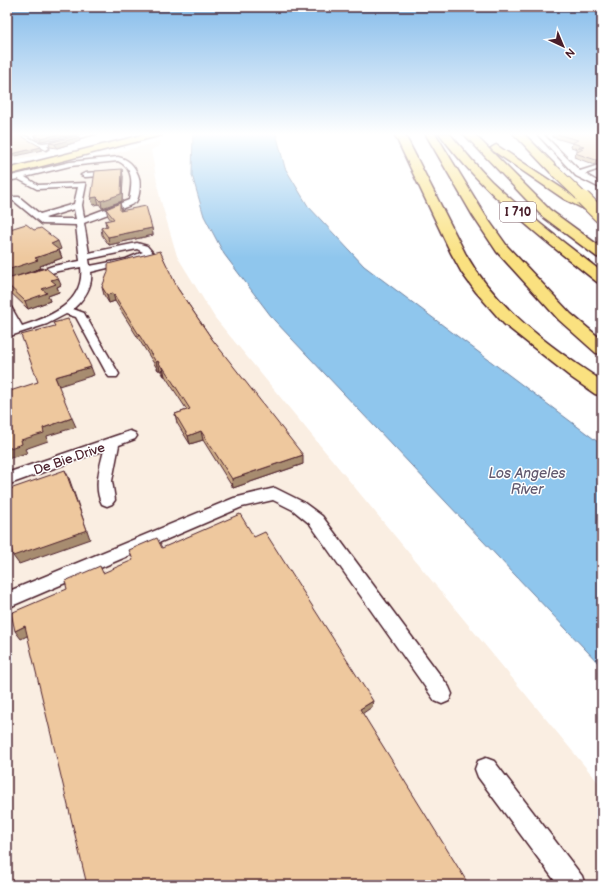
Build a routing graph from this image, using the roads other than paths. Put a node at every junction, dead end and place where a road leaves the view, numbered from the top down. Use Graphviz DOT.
graph roads {
  1 [pos="25,175"];
  2 [pos="85,175"];
  3 [pos="89,175"];
  4 [pos="134,175"];
  5 [pos="420,175"];
  6 [pos="455,175"];
  7 [pos="480,175"];
  8 [pos="509,175"];
  9 [pos="534,175"];
  10 [pos="559,175"];
  11 [pos="580,175"];
  12 [pos="19,176"];
  13 [pos="7,179"];
  14 [pos="435,181"];
  15 [pos="602,187"];
  16 [pos="7,199"];
  17 [pos="78,205"];
  18 [pos="602,216"];
  19 [pos="39,217"];
  20 [pos="79,222"];
  21 [pos="602,254"];
  22 [pos="85,264"];
  23 [pos="524,273"];
  24 [pos="602,279"];
  25 [pos="7,284"];
  26 [pos="7,309"];
  27 [pos="65,310"];
  28 [pos="19,331"];
  29 [pos="7,334"];
  30 [pos="602,334"];
  31 [pos="533,338"];
  32 [pos="602,349"];
  33 [pos="113,374"];
  34 [pos="602,390"];
  35 [pos="130,436"];
  36 [pos="112,443"];
  37 [pos="7,479"];
  38 [pos="107,500"];
  39 [pos="7,600"];
  40 [pos="442,694"];
  41 [pos="486,770"];
  42 [pos="573,885"];
  1 -- 12 [label="street"];
  2 -- 3 [label="street"];
  4 -- 20 [label="street"];
  5 -- 31 [label="highway"];
  6 -- 23 [label="highway"];
  7 -- 24 [label="highway, I 710"];
  8 -- 21 [label="highway, I 710"];
  9 -- 18 [label="highway"];
  10 -- 18 [label="highway, bridge"];
  11 -- 15 [label="street"];
  12 -- 13 [label="street"];
  12 -- 17 [label="street"];
  14 -- 31 [label="highway"];
  16 -- 19 [label="street"];
  17 -- 19 [label="street"];
  17 -- 20 [label="street"];
  19 -- 20 [label="street"];
  20 -- 22 [label="street"];
  22 -- 22 [label="street"];
  22 -- 25 [label="street"];
  22 -- 27 [label="street"];
  23 -- 30 [label="highway"];
  23 -- 32 [label="highway"];
  26 -- 28 [label="street"];
  27 -- 28 [label="street"];
  27 -- 33 [label="street"];
  28 -- 29 [label="street"];
  31 -- 34 [label="highway"];
  35 -- 36 [label="street, De Bie Drive"];
  36 -- 37 [label="street, De Bie Drive"];
  36 -- 38 [label="street"];
  39 -- 40 [label="street"];
  41 -- 42 [label="street"];
}
